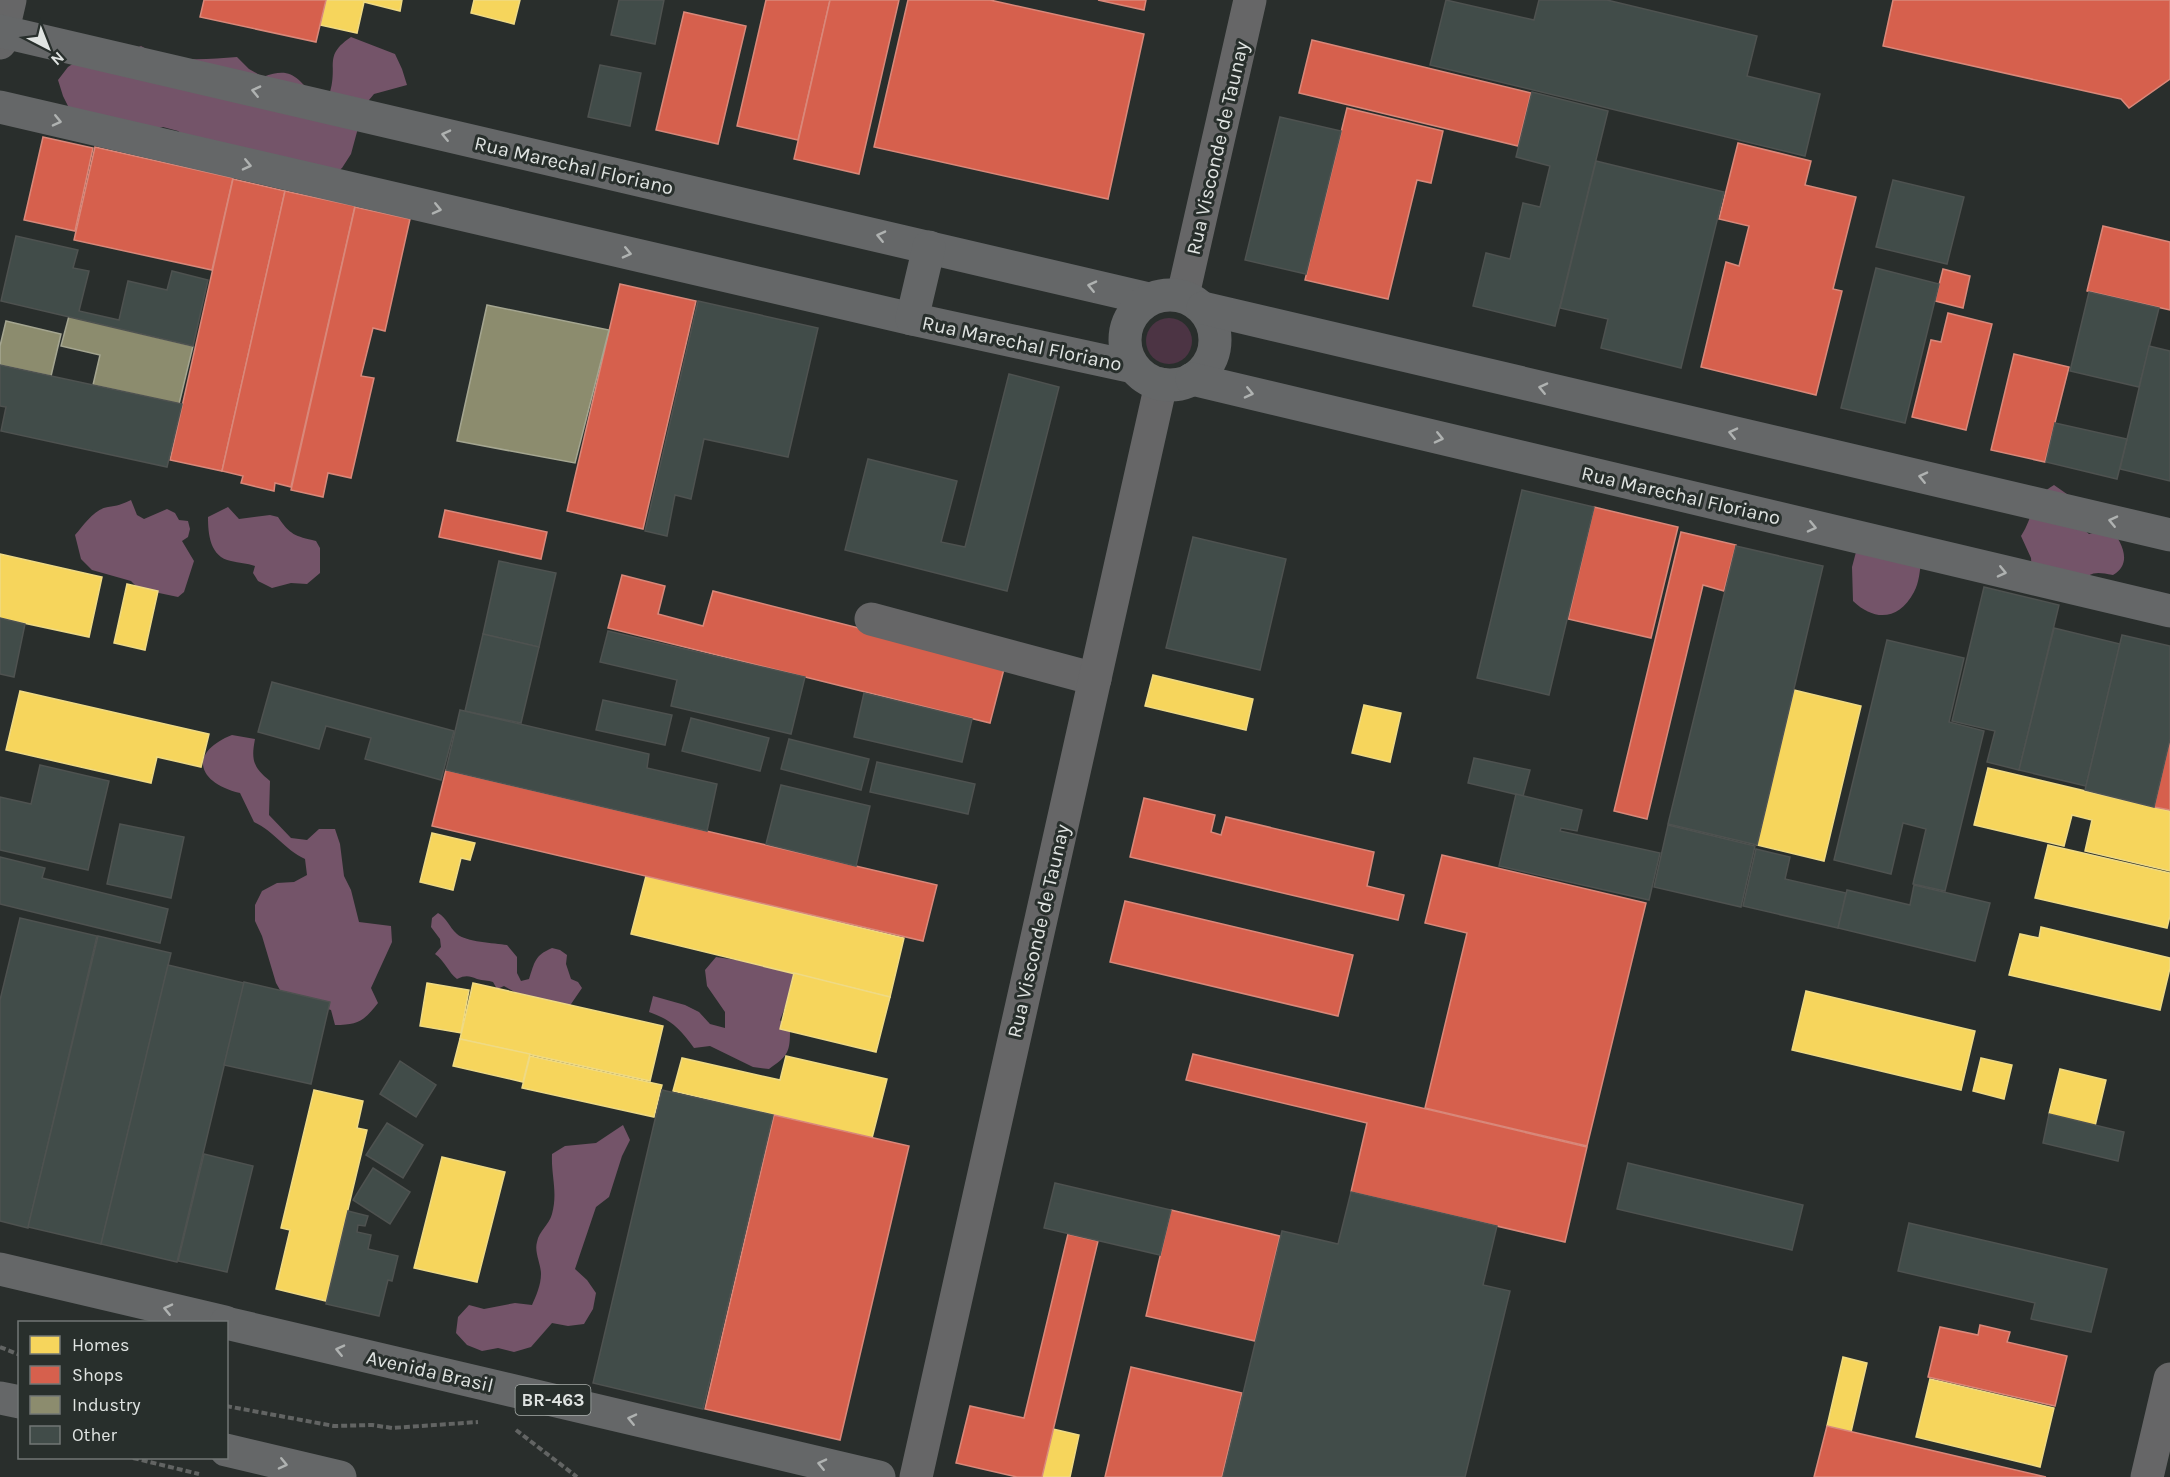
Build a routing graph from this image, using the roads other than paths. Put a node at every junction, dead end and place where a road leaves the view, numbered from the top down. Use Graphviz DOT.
graph roads {
  1 [pos="10,0"];
  2 [pos="1250,0"];
  3 [pos="1,35"];
  4 [pos="0,107"];
  5 [pos="929,247"];
  6 [pos="1149,299"];
  7 [pos="1193,302"];
  8 [pos="912,320"];
  9 [pos="1133,367"];
  10 [pos="1176,382"];
  11 [pos="2170,535"];
  12 [pos="2170,611"];
  13 [pos="871,619"];
  14 [pos="1095,679"];
  15 [pos="0,1269"];
  16 [pos="218,1321"];
  17 [pos="228,1323"];
  18 [pos="2170,1379"];
  19 [pos="0,1398"];
  20 [pos="18,1402"];
  21 [pos="228,1450"];
  22 [pos="340,1477"];
  23 [pos="879,1477"];
  24 [pos="916,1477"];
  25 [pos="2147,1477"];
  1 -- 3 [label="street"];
  2 -- 7 [label="street, Rua Visconde de Taunay"];
  5 -- 3 [label="main road, Rua Marechal Floriano, one-way"];
  4 -- 8 [label="main road, Rua Marechal Floriano, one-way"];
  6 -- 5 [label="main road, Rua Marechal Floriano, one-way"];
  5 -- 8 [label="main road"];
  6 -- 7 [label="main road, Rua Marechal Floriano"];
  6 -- 9 [label="main road, Rua Marechal Floriano"];
  7 -- 10 [label="main road"];
  11 -- 7 [label="main road, Rua Marechal Floriano, one-way"];
  8 -- 9 [label="main road, Rua Marechal Floriano"];
  9 -- 10 [label="main road, Rua Marechal Floriano"];
  10 -- 12 [label="main road, Rua Marechal Floriano, one-way"];
  10 -- 14 [label="street, Rua Visconde de Taunay"];
  13 -- 14 [label="street"];
  14 -- 24 [label="street, Rua Visconde de Taunay"];
  16 -- 15 [label="main road, Avenida Brasil / BR-463, one-way"];
  23 -- 17 [label="main road, Avenida Brasil / BR-463, one-way"];
  18 -- 25 [label="street"];
  19 -- 20 [label="main road"];
  21 -- 22 [label="main road, one-way"];
}
